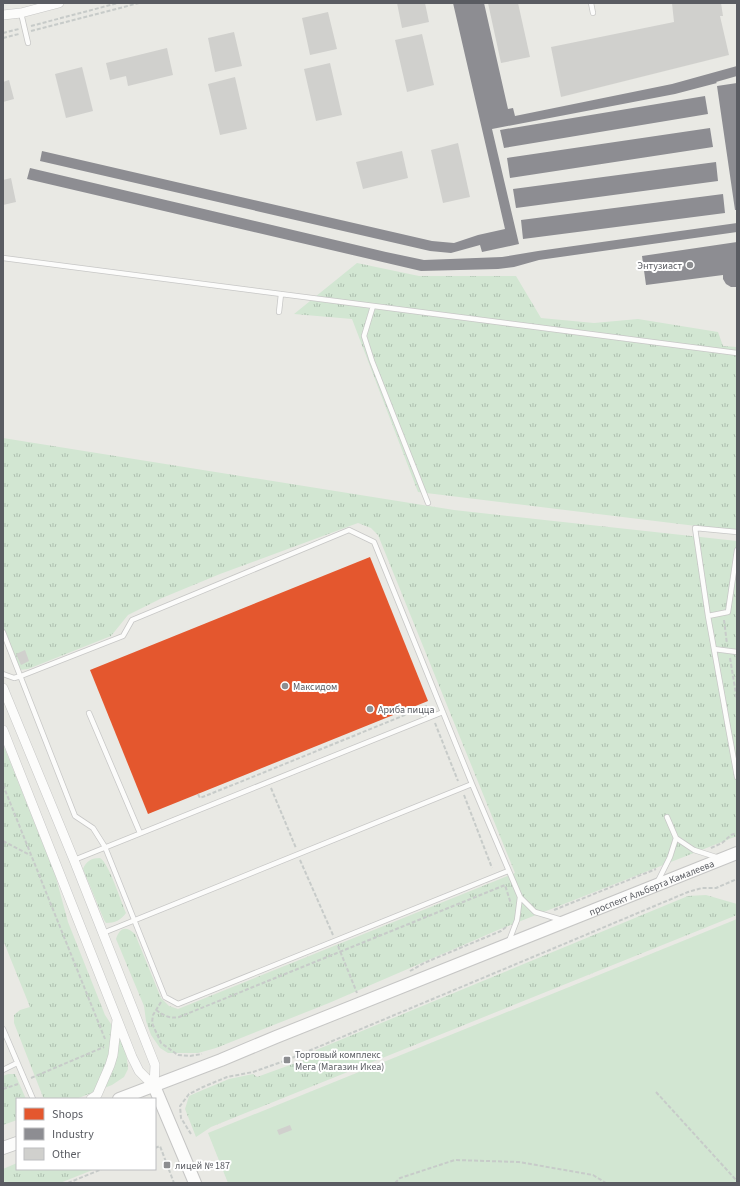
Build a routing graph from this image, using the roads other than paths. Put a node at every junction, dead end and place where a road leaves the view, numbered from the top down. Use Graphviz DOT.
graph roads {
  1 [pos="59,3"];
  2 [pos="591,3"];
  3 [pos="593,12"];
  4 [pos="21,13"];
  5 [pos="3,14"];
  6 [pos="28,43"];
  7 [pos="3,258"];
  8 [pos="281,294"];
  9 [pos="373,306"];
  10 [pos="279,312"];
  11 [pos="737,353"];
  12 [pos="428,503"];
  13 [pos="737,532"];
  14 [pos="737,550"];
  15 [pos="708,616"];
  16 [pos="3,632"];
  17 [pos="714,649"];
  18 [pos="737,652"];
  19 [pos="3,674"];
  20 [pos="21,676"];
  21 [pos="3,688"];
  22 [pos="443,712"];
  23 [pos="89,713"];
  24 [pos="3,730"];
  25 [pos="737,777"];
  26 [pos="472,784"];
  27 [pos="667,817"];
  28 [pos="140,833"];
  29 [pos="676,838"];
  30 [pos="105,847"];
  31 [pos="737,853"];
  32 [pos="723,858"];
  33 [pos="74,860"];
  34 [pos="508,871"];
  35 [pos="656,885"];
  36 [pos="520,897"];
  37 [pos="134,920"];
  38 [pos="565,921"];
  39 [pos="103,933"];
  40 [pos="507,945"];
  41 [pos="117,1017"];
  42 [pos="3,1029"];
  43 [pos="17,1063"];
  44 [pos="3,1070"];
  45 [pos="154,1086"];
  46 [pos="33,1098"];
  47 [pos="93,1098"];
  48 [pos="122,1098"];
  49 [pos="16,1142"];
  50 [pos="3,1148"];
  51 [pos="195,1183"];
  1 -- 4 [label="street"];
  2 -- 3 [label="lane"];
  4 -- 5 [label="street"];
  4 -- 6 [label="lane"];
  7 -- 8 [label="lane"];
  8 -- 9 [label="lane"];
  8 -- 10 [label="lane"];
  9 -- 11 [label="lane"];
  9 -- 12 [label="lane"];
  13 -- 15 [label="lane"];
  14 -- 15 [label="lane"];
  15 -- 17 [label="lane"];
  16 -- 20 [label="lane"];
  17 -- 18 [label="lane"];
  17 -- 25 [label="lane"];
  19 -- 20 [label="lane"];
  20 -- 22 [label="lane"];
  20 -- 30 [label="lane"];
  21 -- 33 [label="street"];
  22 -- 26 [label="lane"];
  22 -- 28 [label="lane"];
  23 -- 28 [label="lane"];
  24 -- 41 [label="street"];
  26 -- 34 [label="lane"];
  26 -- 37 [label="lane"];
  27 -- 29 [label="lane"];
  28 -- 30 [label="lane"];
  29 -- 32 [label="lane"];
  29 -- 35 [label="lane"];
  30 -- 33 [label="lane"];
  30 -- 37 [label="lane"];
  31 -- 32 [label="main road, проспект Альберта Камалеева"];
  32 -- 35 [label="main road, проспект Альберта Камалеева"];
  33 -- 39 [label="street"];
  34 -- 36 [label="lane"];
  34 -- 37 [label="lane"];
  35 -- 38 [label="main road, проспект Альберта Камалеева"];
  36 -- 38 [label="lane"];
  36 -- 40 [label="lane"];
  37 -- 39 [label="lane"];
  38 -- 40 [label="main road, проспект Альберта Камалеева"];
  39 -- 45 [label="street"];
  40 -- 45 [label="main road, проспект Альберта Камалеева"];
  41 -- 45 [label="street"];
  41 -- 47 [label="street"];
  42 -- 43 [label="lane"];
  43 -- 44 [label="lane"];
  43 -- 46 [label="lane"];
  45 -- 48 [label="main road, проспект Альберта Камалеева"];
  45 -- 51 [label="main road"];
  49 -- 50 [label="main road"];
}
